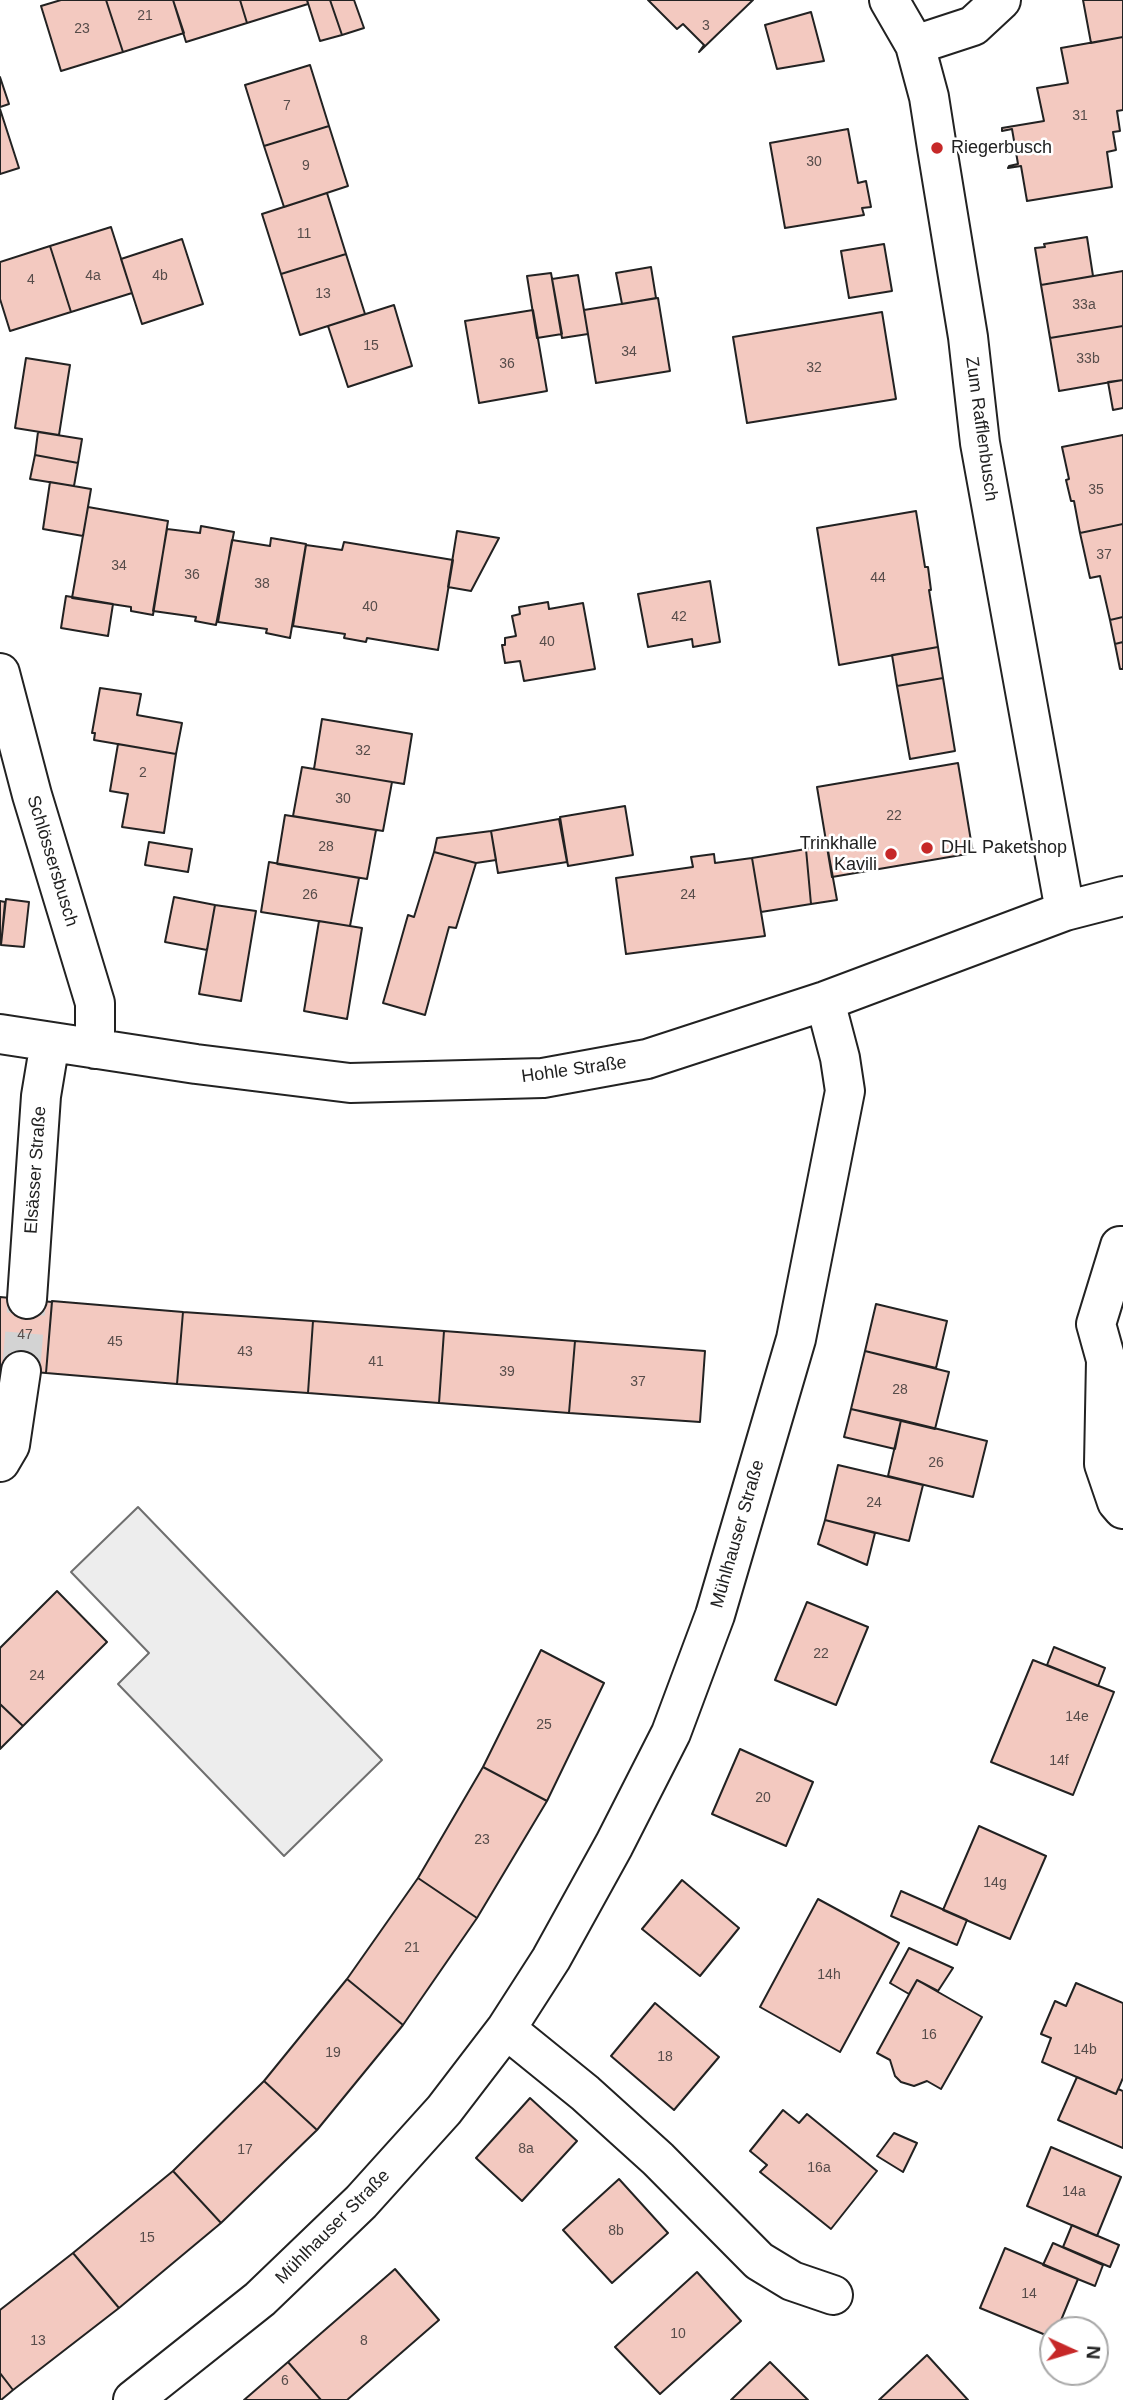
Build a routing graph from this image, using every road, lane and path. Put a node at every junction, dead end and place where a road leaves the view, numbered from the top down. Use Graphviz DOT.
graph roads {
  1 [pos="890,0"];
  2 [pos="1001,0"];
  3 [pos="915,45"];
  4 [pos="0,673"];
  5 [pos="1123,896"];
  6 [pos="1065,911"];
  7 [pos="825,1001"];
  8 [pos="0,1034"];
  9 [pos="50,1042"];
  10 [pos="95,1049"];
  11 [pos="1123,1245"];
  12 [pos="27,1299"];
  13 [pos="21,1371"];
  14 [pos="0,1462"];
  15 [pos="1123,1509"];
  16 [pos="506,2029"];
  17 [pos="833,2294"];
  18 [pos="133,2400"];
  1 -- 3 [label="street"];
  2 -- 3 [label="street"];
  3 -- 6 [label="street, Zum Rafflenbusch"];
  4 -- 10 [label="street, Schlössersbusch"];
  5 -- 6 [label="street, Hohle Straße"];
  6 -- 7 [label="street, Hohle Straße"];
  7 -- 10 [label="street, Hohle Straße"];
  7 -- 16 [label="street, Mühlhauser Straße"];
  8 -- 9 [label="street, Hohle Straße"];
  9 -- 10 [label="street, Hohle Straße"];
  9 -- 12 [label="street, Elsässer Straße"];
  11 -- 15 [label="street"];
  13 -- 14 [label="street"];
  16 -- 17 [label="street"];
  16 -- 18 [label="street, Mühlhauser Straße"];
}
